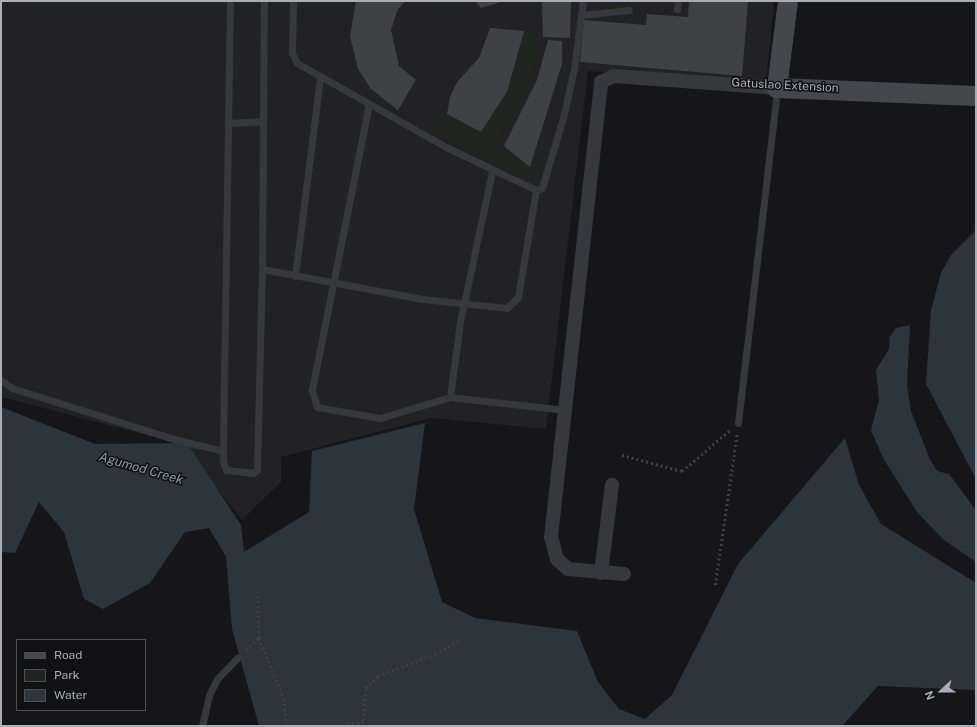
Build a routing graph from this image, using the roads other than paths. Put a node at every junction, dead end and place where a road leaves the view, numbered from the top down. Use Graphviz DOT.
graph roads {
  1 [pos="230,1"];
  2 [pos="264,1"];
  3 [pos="293,1"];
  4 [pos="583,1"];
  5 [pos="612,1"];
  6 [pos="678,1"];
  7 [pos="788,1"];
  8 [pos="611,10"];
  9 [pos="629,10"];
  10 [pos="677,10"];
  11 [pos="581,16"];
  12 [pos="320,77"];
  13 [pos="777,88"];
  14 [pos="976,96"];
  15 [pos="369,104"];
  16 [pos="263,121"];
  17 [pos="228,123"];
  18 [pos="492,172"];
  19 [pos="536,190"];
  20 [pos="262,269"];
  21 [pos="295,276"];
  22 [pos="332,283"];
  23 [pos="464,304"];
  24 [pos="1,380"];
  25 [pos="450,396"];
  26 [pos="567,410"];
  27 [pos="738,423"];
  28 [pos="223,451"];
  29 [pos="612,484"];
  30 [pos="601,573"];
  31 [pos="624,574"];
  32 [pos="238,657"];
  33 [pos="202,726"];
  1 -- 17 [label="lane"];
  2 -- 16 [label="lane"];
  3 -- 12 [label="lane"];
  4 -- 11 [label="lane"];
  5 -- 8 [label="lane"];
  6 -- 10 [label="lane"];
  7 -- 13 [label="street"];
  8 -- 9 [label="lane"];
  8 -- 11 [label="lane"];
  11 -- 19 [label="lane"];
  12 -- 15 [label="lane"];
  12 -- 21 [label="lane"];
  13 -- 14 [label="street, Gatuslao Extension"];
  13 -- 26 [label="street, Gatuslao Extension"];
  13 -- 27 [label="lane"];
  15 -- 18 [label="lane"];
  15 -- 22 [label="lane"];
  16 -- 17 [label="lane"];
  16 -- 20 [label="lane"];
  17 -- 28 [label="lane"];
  18 -- 19 [label="lane"];
  18 -- 23 [label="lane"];
  19 -- 23 [label="lane"];
  20 -- 21 [label="lane"];
  20 -- 28 [label="lane"];
  21 -- 22 [label="lane"];
  22 -- 23 [label="lane"];
  22 -- 25 [label="lane"];
  23 -- 25 [label="lane"];
  24 -- 28 [label="lane"];
  25 -- 26 [label="lane"];
  26 -- 30 [label="street"];
  29 -- 30 [label="street"];
  30 -- 31 [label="street"];
  32 -- 33 [label="lane"];
}
